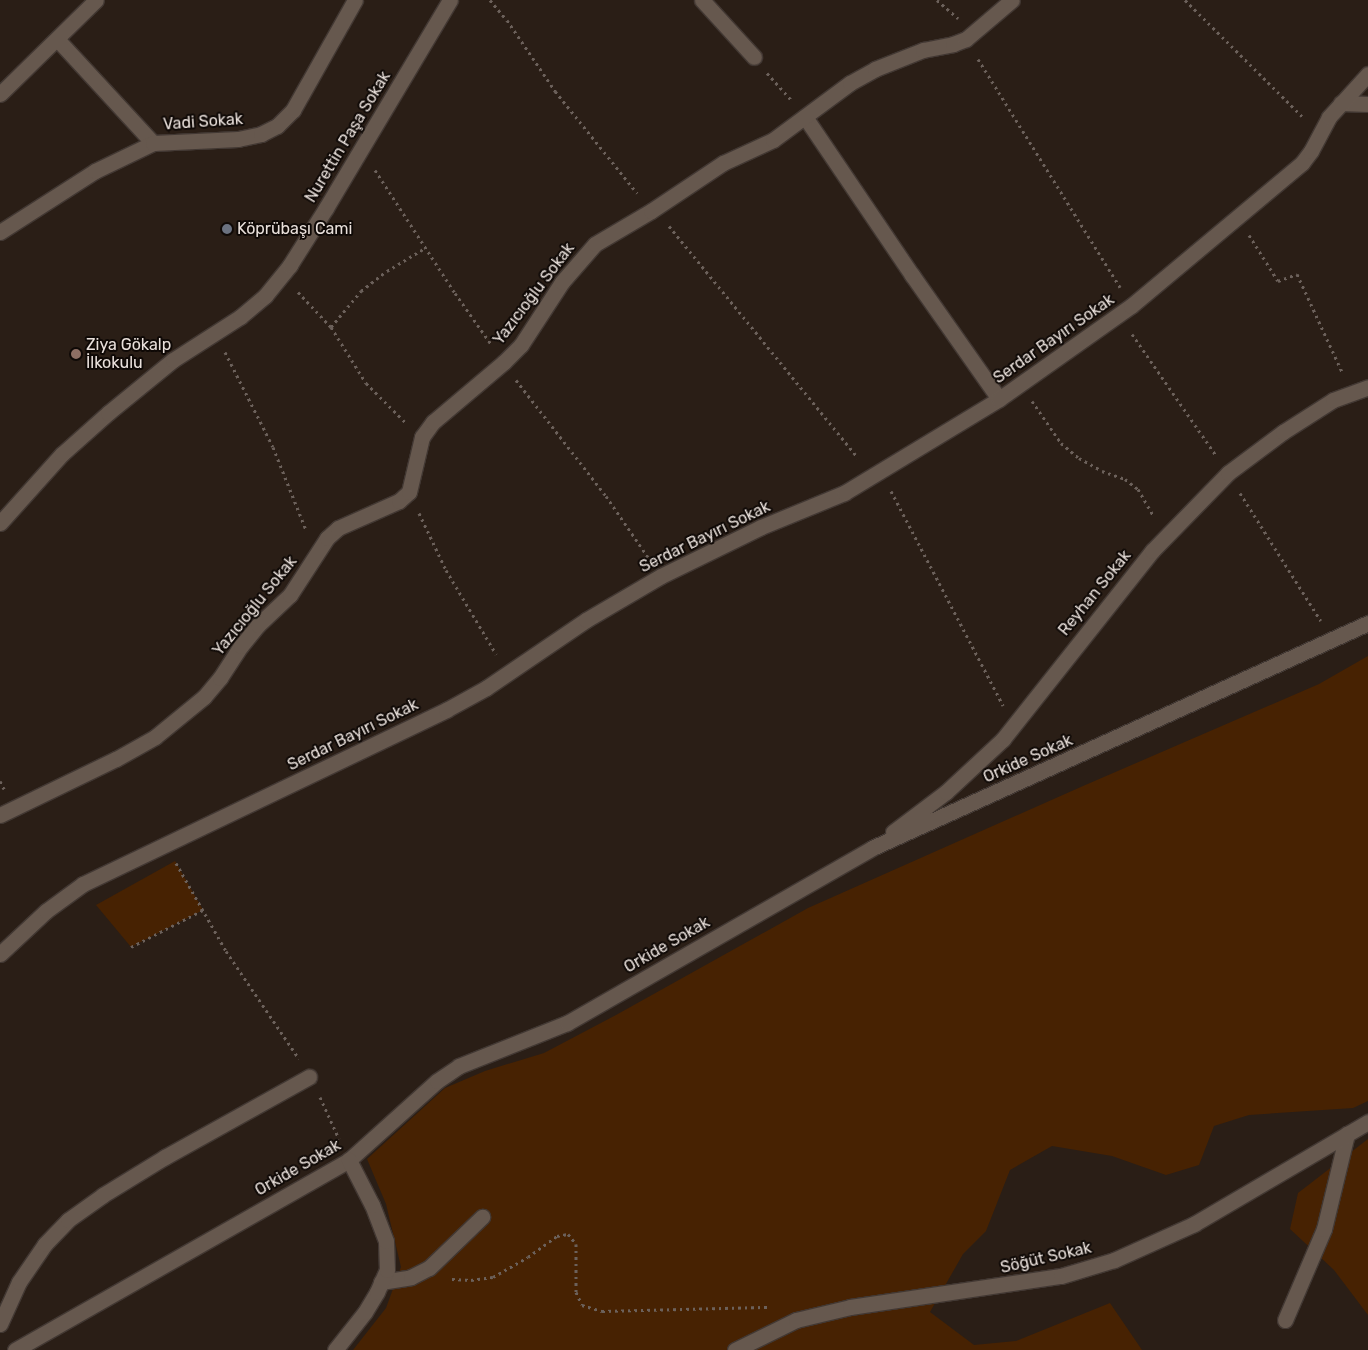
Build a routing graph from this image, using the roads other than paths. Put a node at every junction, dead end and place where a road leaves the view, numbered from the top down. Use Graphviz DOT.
graph roads {
  1 [pos="96,0"];
  2 [pos="355,0"];
  3 [pos="450,0"];
  4 [pos="702,0"];
  5 [pos="1012,0"];
  6 [pos="57,39"];
  7 [pos="754,57"];
  8 [pos="1368,74"];
  9 [pos="0,94"];
  10 [pos="1341,103"];
  11 [pos="1368,104"];
  12 [pos="805,117"];
  13 [pos="153,143"];
  14 [pos="0,232"];
  15 [pos="1368,387"];
  16 [pos="999,398"];
  17 [pos="0,523"];
  18 [pos="1368,623"];
  19 [pos="0,815"];
  20 [pos="872,848"];
  21 [pos="0,954"];
  22 [pos="309,1077"];
  23 [pos="1368,1122"];
  24 [pos="1347,1134"];
  25 [pos="350,1160"];
  26 [pos="482,1217"];
  27 [pos="381,1282"];
  28 [pos="1285,1320"];
  29 [pos="0,1324"];
  30 [pos="15,1350"];
  31 [pos="335,1350"];
  32 [pos="735,1350"];
  1 -- 6 [label="street"];
  2 -- 13 [label="street, Vadi Sokak"];
  3 -- 17 [label="street, Nurettin Paşa Sokak"];
  4 -- 7 [label="street"];
  5 -- 12 [label="street, Yazıcıoğlu Sokak"];
  6 -- 9 [label="street"];
  6 -- 13 [label="street, Vadi Sokak"];
  8 -- 10 [label="street, Serdar Bayırı Sokak"];
  10 -- 11 [label="street"];
  10 -- 16 [label="street, Serdar Bayırı Sokak"];
  12 -- 16 [label="street"];
  12 -- 19 [label="street, Yazıcıoğlu Sokak"];
  13 -- 14 [label="street"];
  15 -- 20 [label="street, Reyhan Sokak"];
  16 -- 21 [label="street, Serdar Bayırı Sokak"];
  18 -- 20 [label="street, Orkide Sokak"];
  20 -- 25 [label="street, Orkide Sokak"];
  22 -- 29 [label="street"];
  23 -- 24 [label="street, Söğüt Sokak"];
  24 -- 28 [label="street"];
  24 -- 32 [label="street, Söğüt Sokak"];
  25 -- 27 [label="street"];
  25 -- 30 [label="street, Orkide Sokak"];
  26 -- 27 [label="street"];
  27 -- 31 [label="street"];
}
